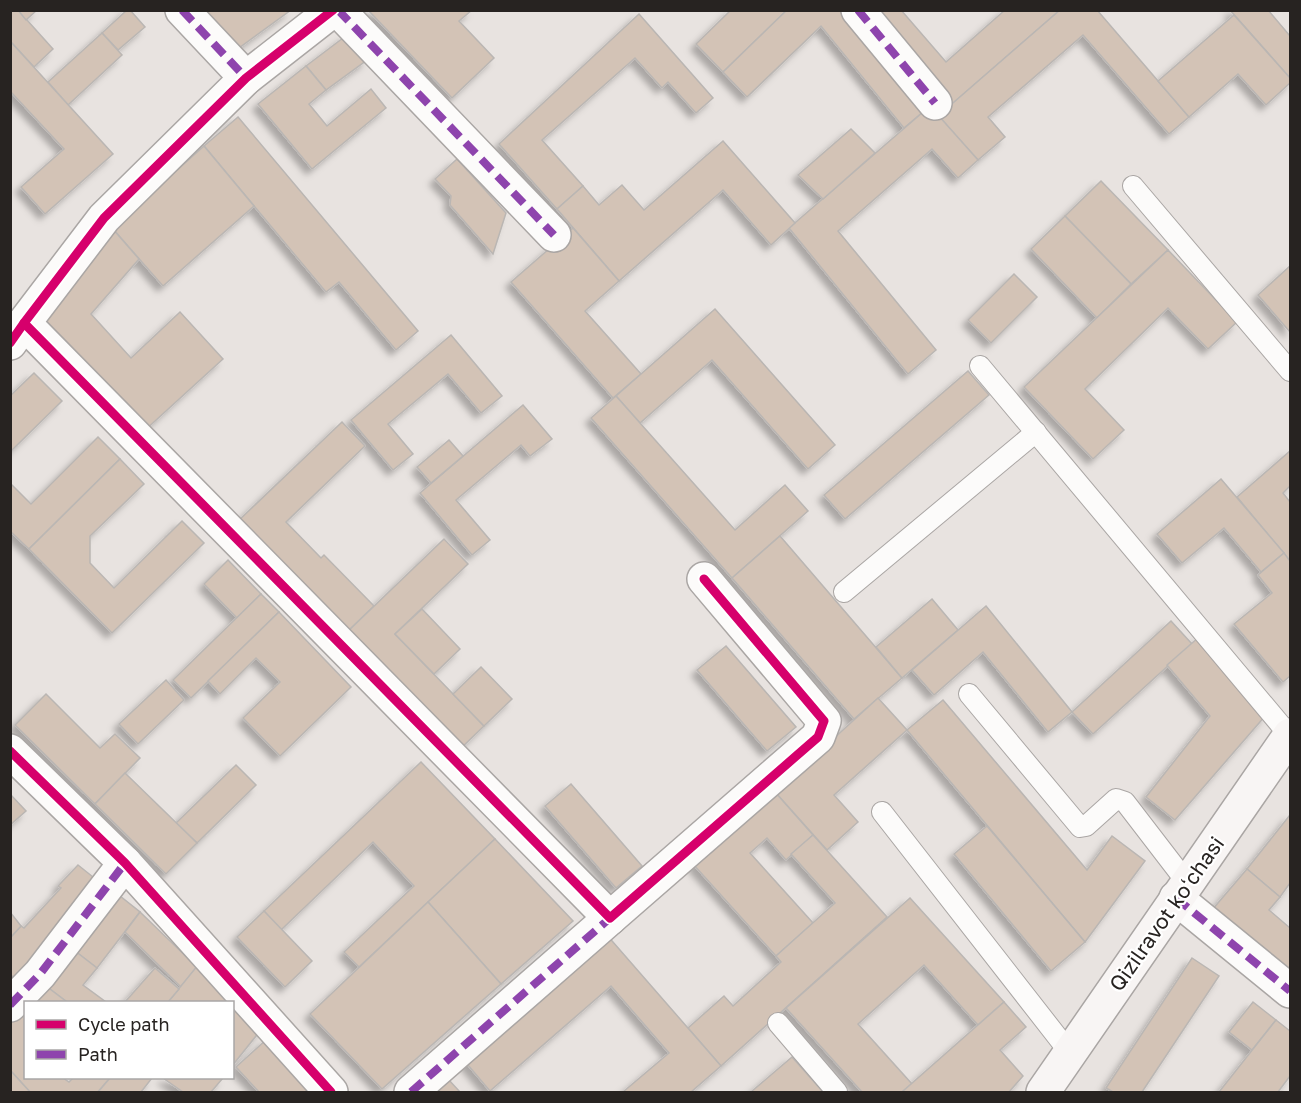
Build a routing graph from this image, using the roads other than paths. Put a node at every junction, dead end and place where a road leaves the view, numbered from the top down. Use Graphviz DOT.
graph roads {
  1 [pos="182,10"];
  2 [pos="333,10"];
  3 [pos="338,10"];
  4 [pos="858,10"];
  5 [pos="246,78"];
  6 [pos="935,103"];
  7 [pos="1133,186"];
  8 [pos="554,235"];
  9 [pos="15,334"];
  10 [pos="980,366"];
  11 [pos="1290,371"];
  12 [pos="1036,432"];
  13 [pos="704,579"];
  14 [pos="844,592"];
  15 [pos="969,694"];
  16 [pos="1290,736"];
  17 [pos="10,751"];
  18 [pos="882,812"];
  19 [pos="125,863"];
  20 [pos="1182,891"];
  21 [pos="610,918"];
  22 [pos="1290,991"];
  23 [pos="10,1005"];
  24 [pos="778,1023"];
  25 [pos="1070,1053"];
  26 [pos="331,1092"];
  27 [pos="411,1092"];
  28 [pos="837,1092"];
  29 [pos="1043,1092"];
  1 -- 5 [label="street"];
  2 -- 5 [label="street"];
  3 -- 8 [label="street"];
  4 -- 6 [label="street"];
  5 -- 9 [label="street"];
  7 -- 11 [label="lane"];
  9 -- 21 [label="street"];
  10 -- 12 [label="lane"];
  12 -- 14 [label="lane"];
  12 -- 16 [label="lane"];
  13 -- 21 [label="street"];
  15 -- 20 [label="lane"];
  16 -- 20 [label="street, Qizilravot koʻchasi"];
  17 -- 19 [label="street"];
  18 -- 25 [label="lane"];
  19 -- 23 [label="street"];
  19 -- 26 [label="street"];
  20 -- 22 [label="street"];
  20 -- 25 [label="street, Qizilravot koʻchasi"];
  21 -- 27 [label="street"];
  24 -- 28 [label="lane"];
  25 -- 29 [label="street, Qizilravot koʻchasi"];
}
